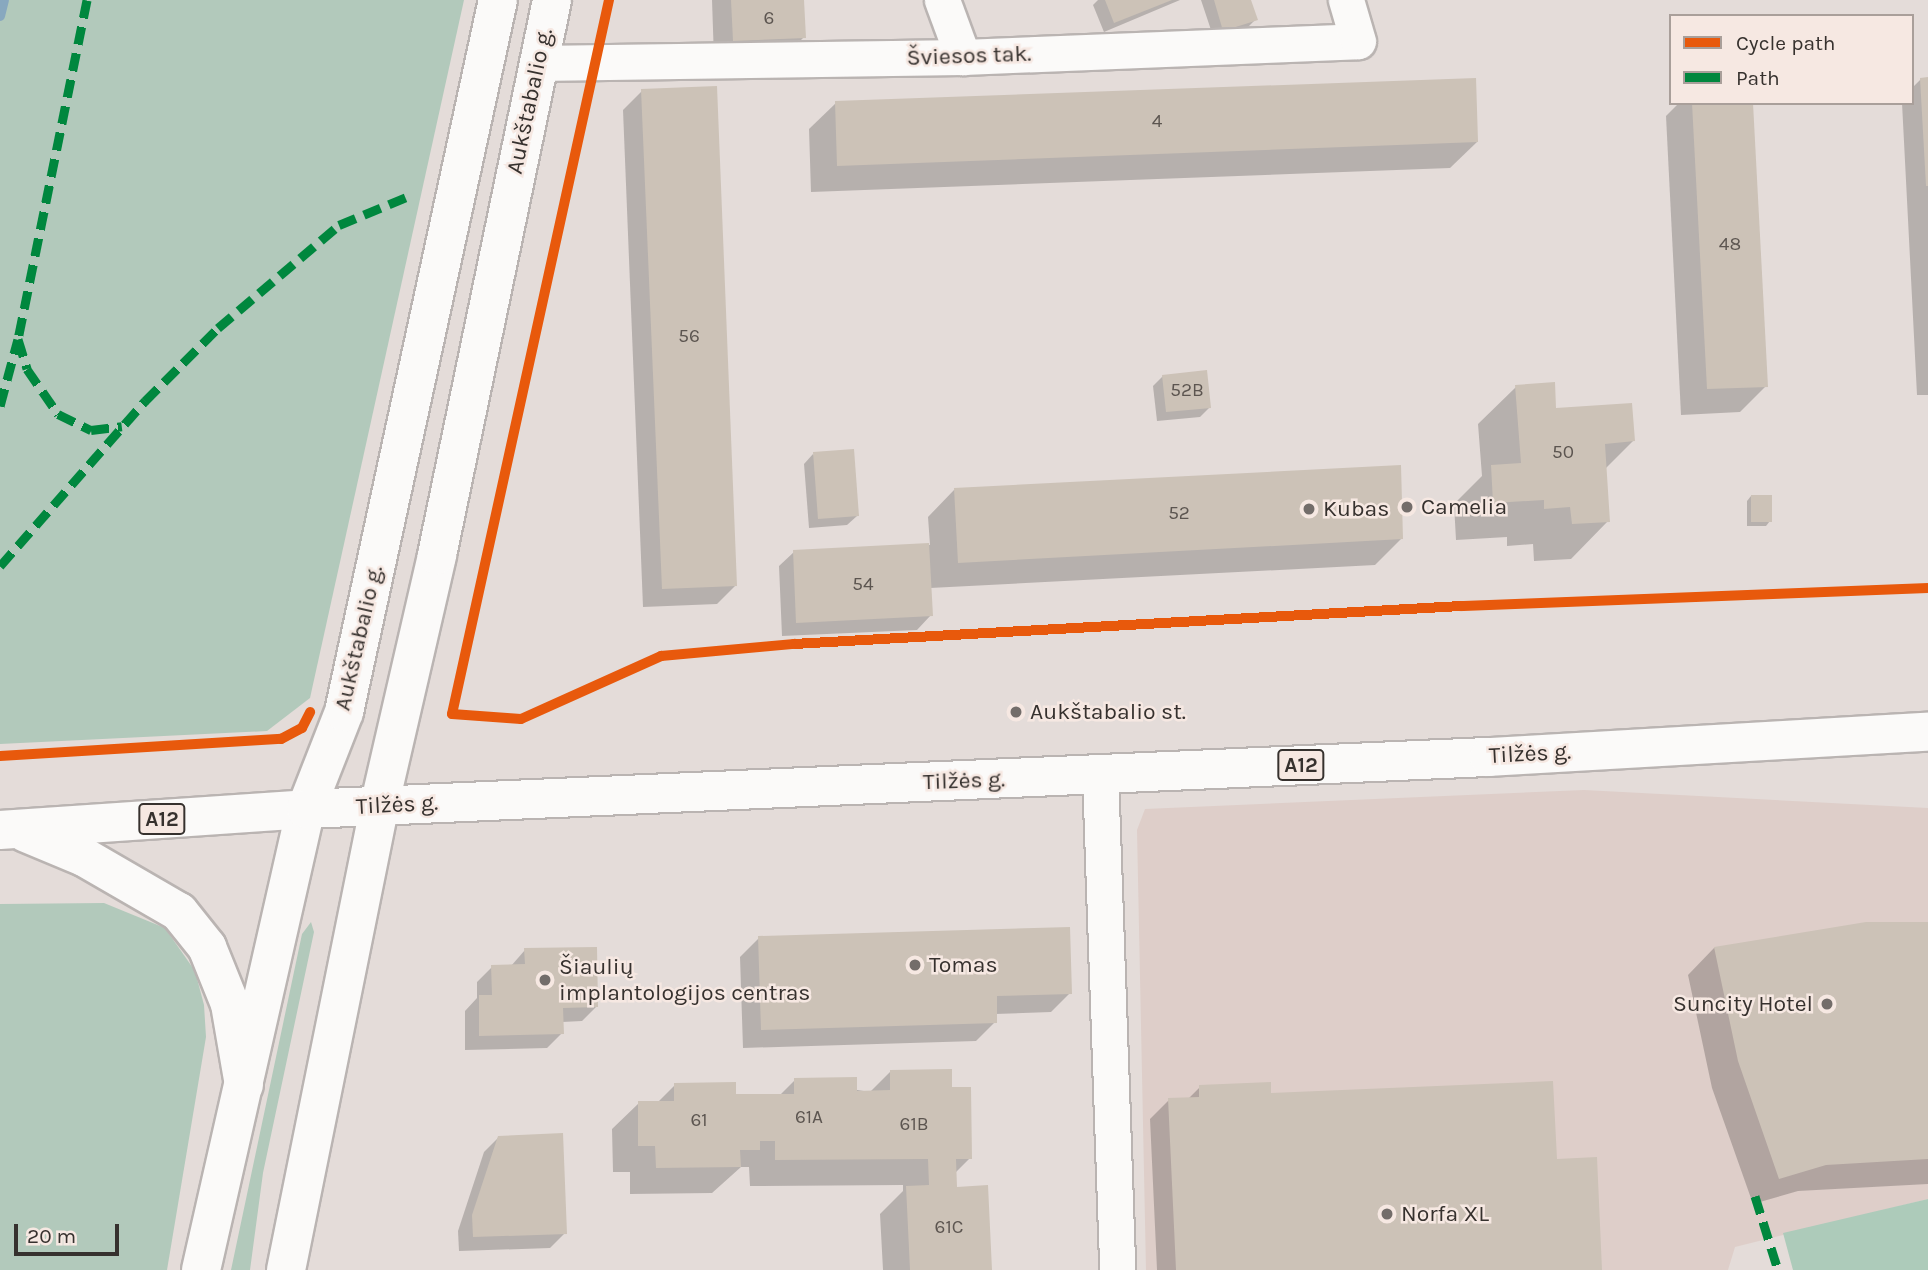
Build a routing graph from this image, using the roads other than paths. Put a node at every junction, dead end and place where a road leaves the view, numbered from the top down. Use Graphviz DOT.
graph roads {
  1 [pos="498,0"];
  2 [pos="552,0"];
  3 [pos="942,0"];
  4 [pos="1346,0"];
  5 [pos="963,57"];
  6 [pos="537,63"];
  7 [pos="1928,732"];
  8 [pos="1100,774"];
  9 [pos="379,807"];
  10 [pos="306,809"];
  11 [pos="9,830"];
  12 [pos="244,1085"];
  13 [pos="201,1270"];
  14 [pos="286,1270"];
  15 [pos="1117,1270"];
  1 -- 10 [label="main road, Aukštabalio g."];
  2 -- 6 [label="main road, Aukštabalio g."];
  3 -- 5 [label="street"];
  4 -- 5 [label="street, Šviesos tak."];
  5 -- 6 [label="street, Šviesos tak."];
  6 -- 9 [label="main road, Aukštabalio g."];
  7 -- 8 [label="main road, Tilžės g. / A12"];
  8 -- 9 [label="main road, Tilžės g. / A12"];
  8 -- 15 [label="street"];
  9 -- 10 [label="main road, Tilžės g. / A12"];
  9 -- 14 [label="main road, Aukštabalio g."];
  10 -- 11 [label="main road, Tilžės g. / A12"];
  10 -- 12 [label="main road, Aukštabalio g."];
  11 -- 12 [label="main road"];
  12 -- 13 [label="main road, Aukštabalio g."];
}
